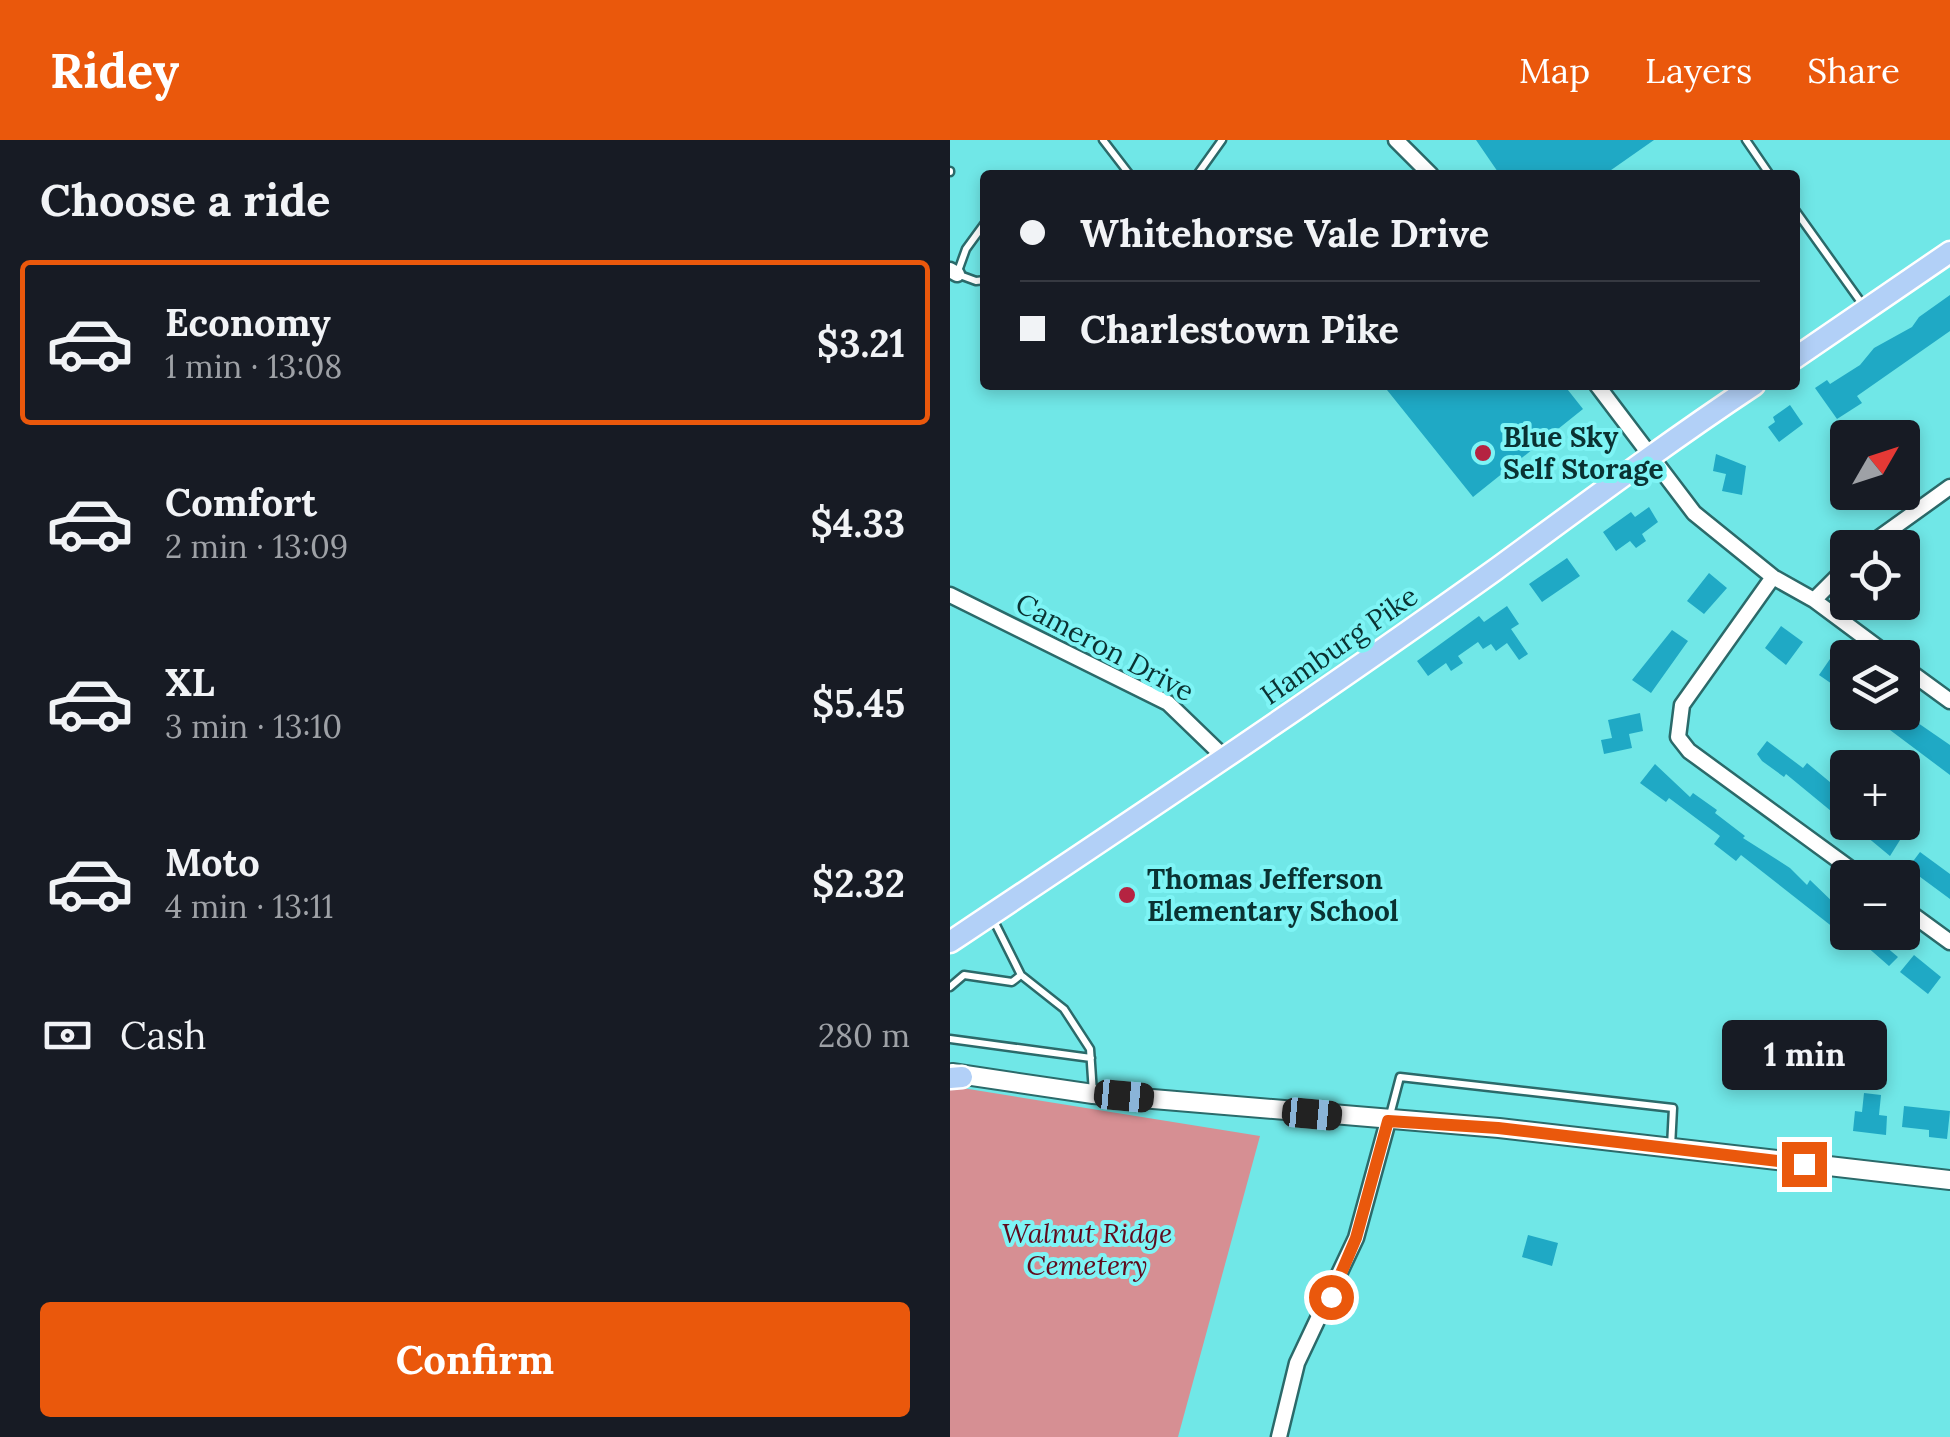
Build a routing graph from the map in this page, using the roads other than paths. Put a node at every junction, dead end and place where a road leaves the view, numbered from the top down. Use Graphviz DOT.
graph roads {
  1 [pos="1103,140"];
  2 [pos="1222,140"];
  3 [pos="1396,140"];
  4 [pos="1746,140"];
  5 [pos="1126,170"];
  6 [pos="1201,170"];
  7 [pos="1425,170"];
  8 [pos="1767,170"];
  9 [pos="1800,217"];
  10 [pos="980,231"];
  11 [pos="1950,252"];
  12 [pos="954,272"];
  13 [pos="980,281"];
  14 [pos="1866,310"];
  15 [pos="1800,355"];
  16 [pos="1601,390"];
  17 [pos="1746,390"];
  18 [pos="1649,454"];
  19 [pos="1950,487"];
  20 [pos="1890,530"];
  21 [pos="1773,578"];
  22 [pos="1830,584"];
  23 [pos="950,595"];
  24 [pos="1814,600"];
  25 [pos="1868,640"];
  26 [pos="1920,679"];
  27 [pos="1950,701"];
  28 [pos="1225,758"];
  29 [pos="1838,860"];
  30 [pos="991,915"];
  31 [pos="1920,920"];
  32 [pos="950,942"];
  33 [pos="1950,942"];
  34 [pos="1020,975"];
  35 [pos="950,987"];
  36 [pos="950,1040"];
  37 [pos="1090,1058"];
  38 [pos="954,1076"];
  39 [pos="1093,1094"];
  40 [pos="1388,1121"];
  41 [pos="1672,1148"];
  42 [pos="1950,1180"];
  43 [pos="1278,1437"];
  1 -- 5 [label="lane"];
  2 -- 6 [label="lane"];
  3 -- 7 [label="street"];
  4 -- 8 [label="lane"];
  9 -- 14 [label="lane"];
  10 -- 12 [label="lane"];
  11 -- 14 [label="main road"];
  12 -- 13 [label="lane"];
  14 -- 15 [label="main road"];
  16 -- 18 [label="street"];
  17 -- 18 [label="main road, Hamburg Pike"];
  18 -- 21 [label="street"];
  18 -- 28 [label="main road, Hamburg Pike"];
  19 -- 20 [label="street"];
  21 -- 24 [label="street"];
  21 -- 29 [label="street"];
  22 -- 24 [label="street"];
  23 -- 28 [label="street, Cameron Drive"];
  24 -- 25 [label="street"];
  26 -- 27 [label="street"];
  28 -- 30 [label="main road, Hamburg Pike"];
  30 -- 32 [label="main road, Hamburg Pike"];
  30 -- 34 [label="lane"];
  31 -- 33 [label="street"];
  34 -- 35 [label="lane"];
  34 -- 37 [label="lane"];
  36 -- 37 [label="lane"];
  37 -- 39 [label="lane"];
  38 -- 39 [label="street"];
  39 -- 40 [label="street"];
  40 -- 41 [label="street"];
  40 -- 41 [label="lane"];
  40 -- 43 [label="street"];
  41 -- 42 [label="street"];
}
